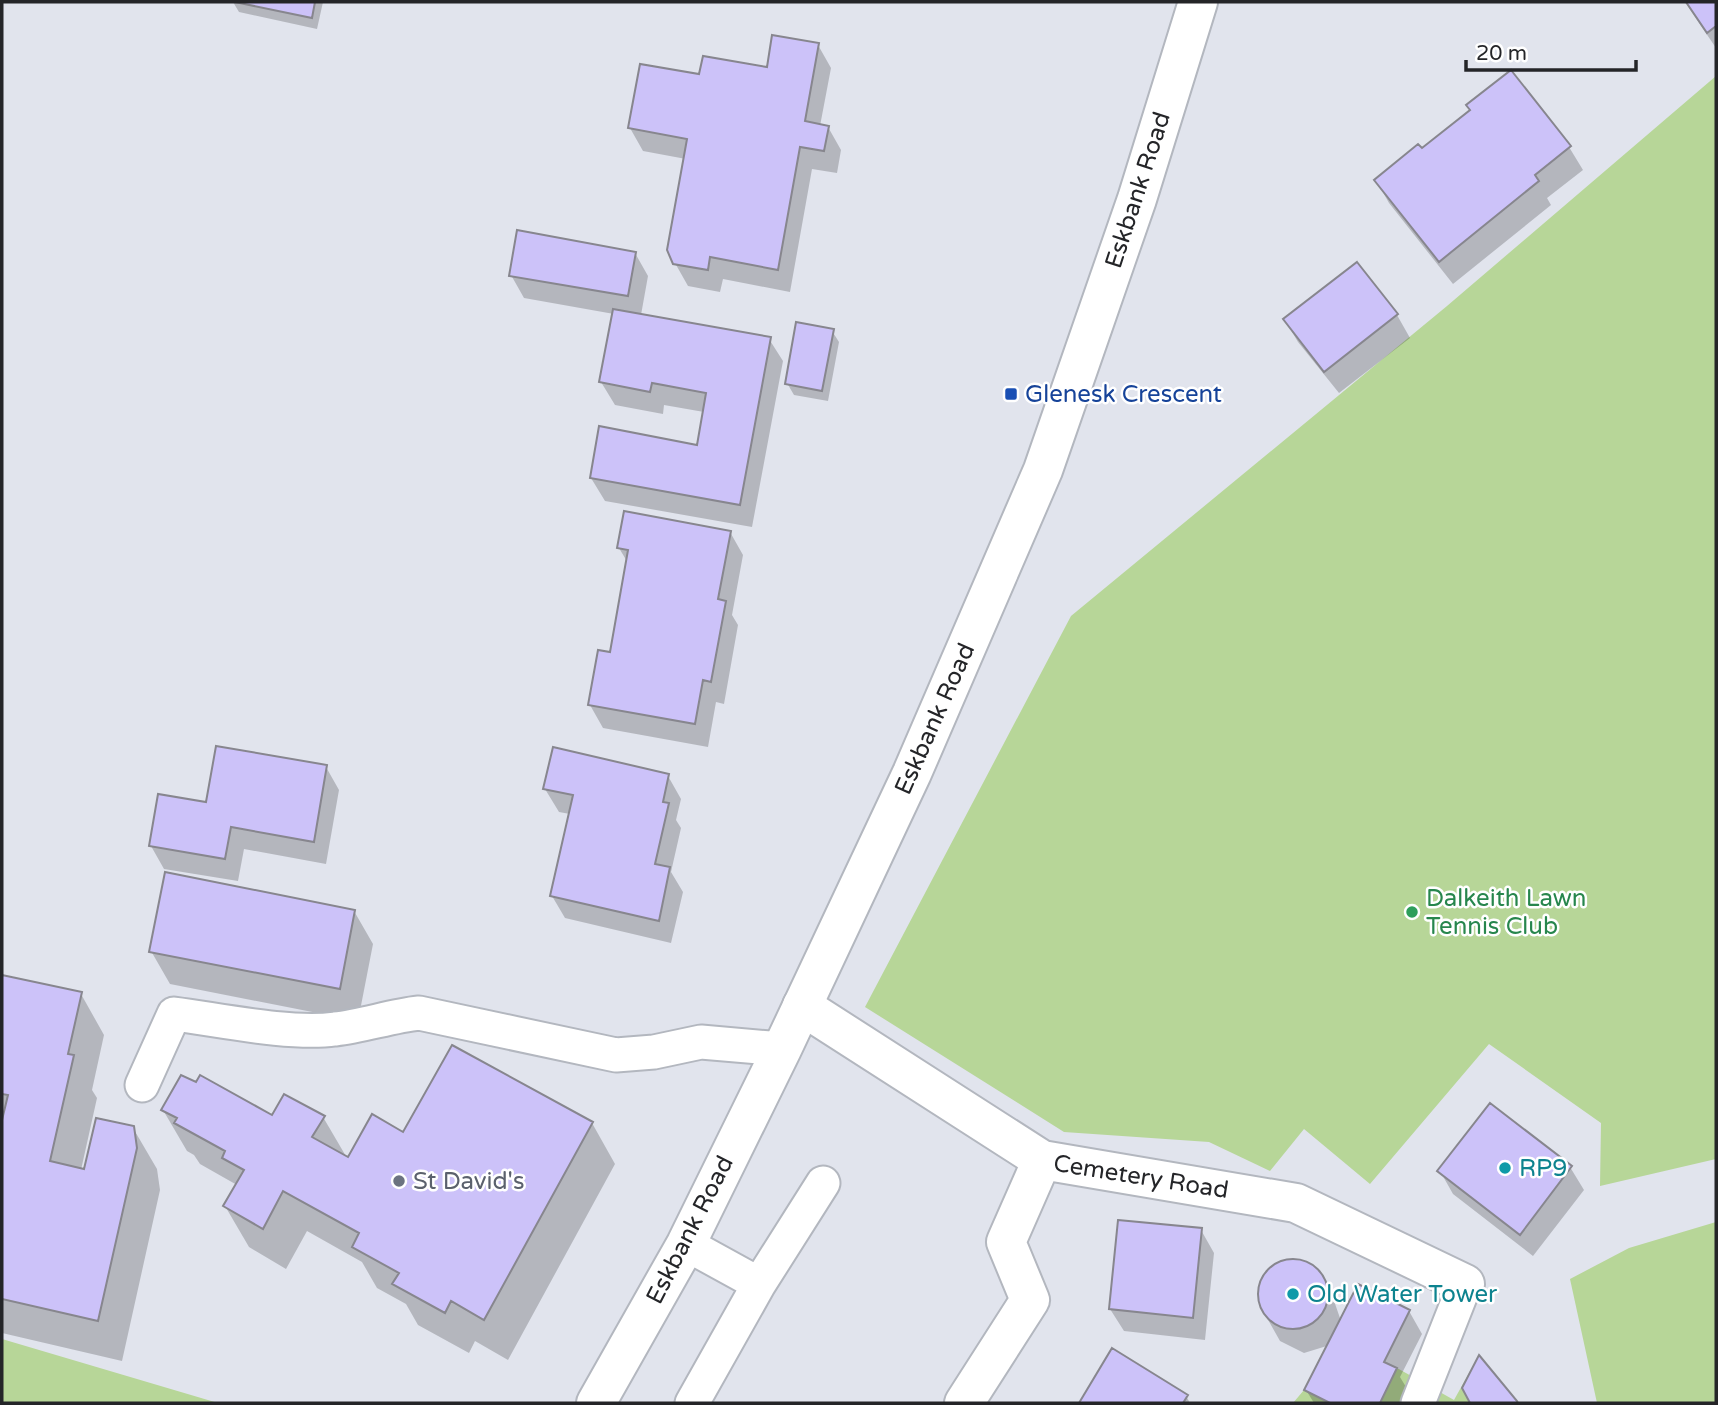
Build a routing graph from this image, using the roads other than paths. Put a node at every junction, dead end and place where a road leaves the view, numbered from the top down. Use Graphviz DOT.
graph roads {
  1 [pos="1198,2"];
  2 [pos="802,1006"];
  3 [pos="782,1049"];
  4 [pos="142,1086"];
  5 [pos="1042,1160"];
  6 [pos="822,1183"];
  7 [pos="686,1244"];
  8 [pos="759,1283"];
  9 [pos="1465,1283"];
  10 [pos="596,1403"];
  11 [pos="692,1403"];
  12 [pos="964,1403"];
  13 [pos="1418,1403"];
  1 -- 2 [label="main road, Eskbank Road"];
  2 -- 3 [label="main road, Eskbank Road"];
  2 -- 5 [label="main road, Cemetery Road"];
  3 -- 4 [label="lane"];
  3 -- 7 [label="main road, Eskbank Road"];
  5 -- 9 [label="main road, Cemetery Road"];
  5 -- 12 [label="main road"];
  6 -- 8 [label="lane"];
  7 -- 8 [label="lane"];
  7 -- 10 [label="main road, Eskbank Road"];
  8 -- 11 [label="lane"];
  9 -- 13 [label="lane"];
}
